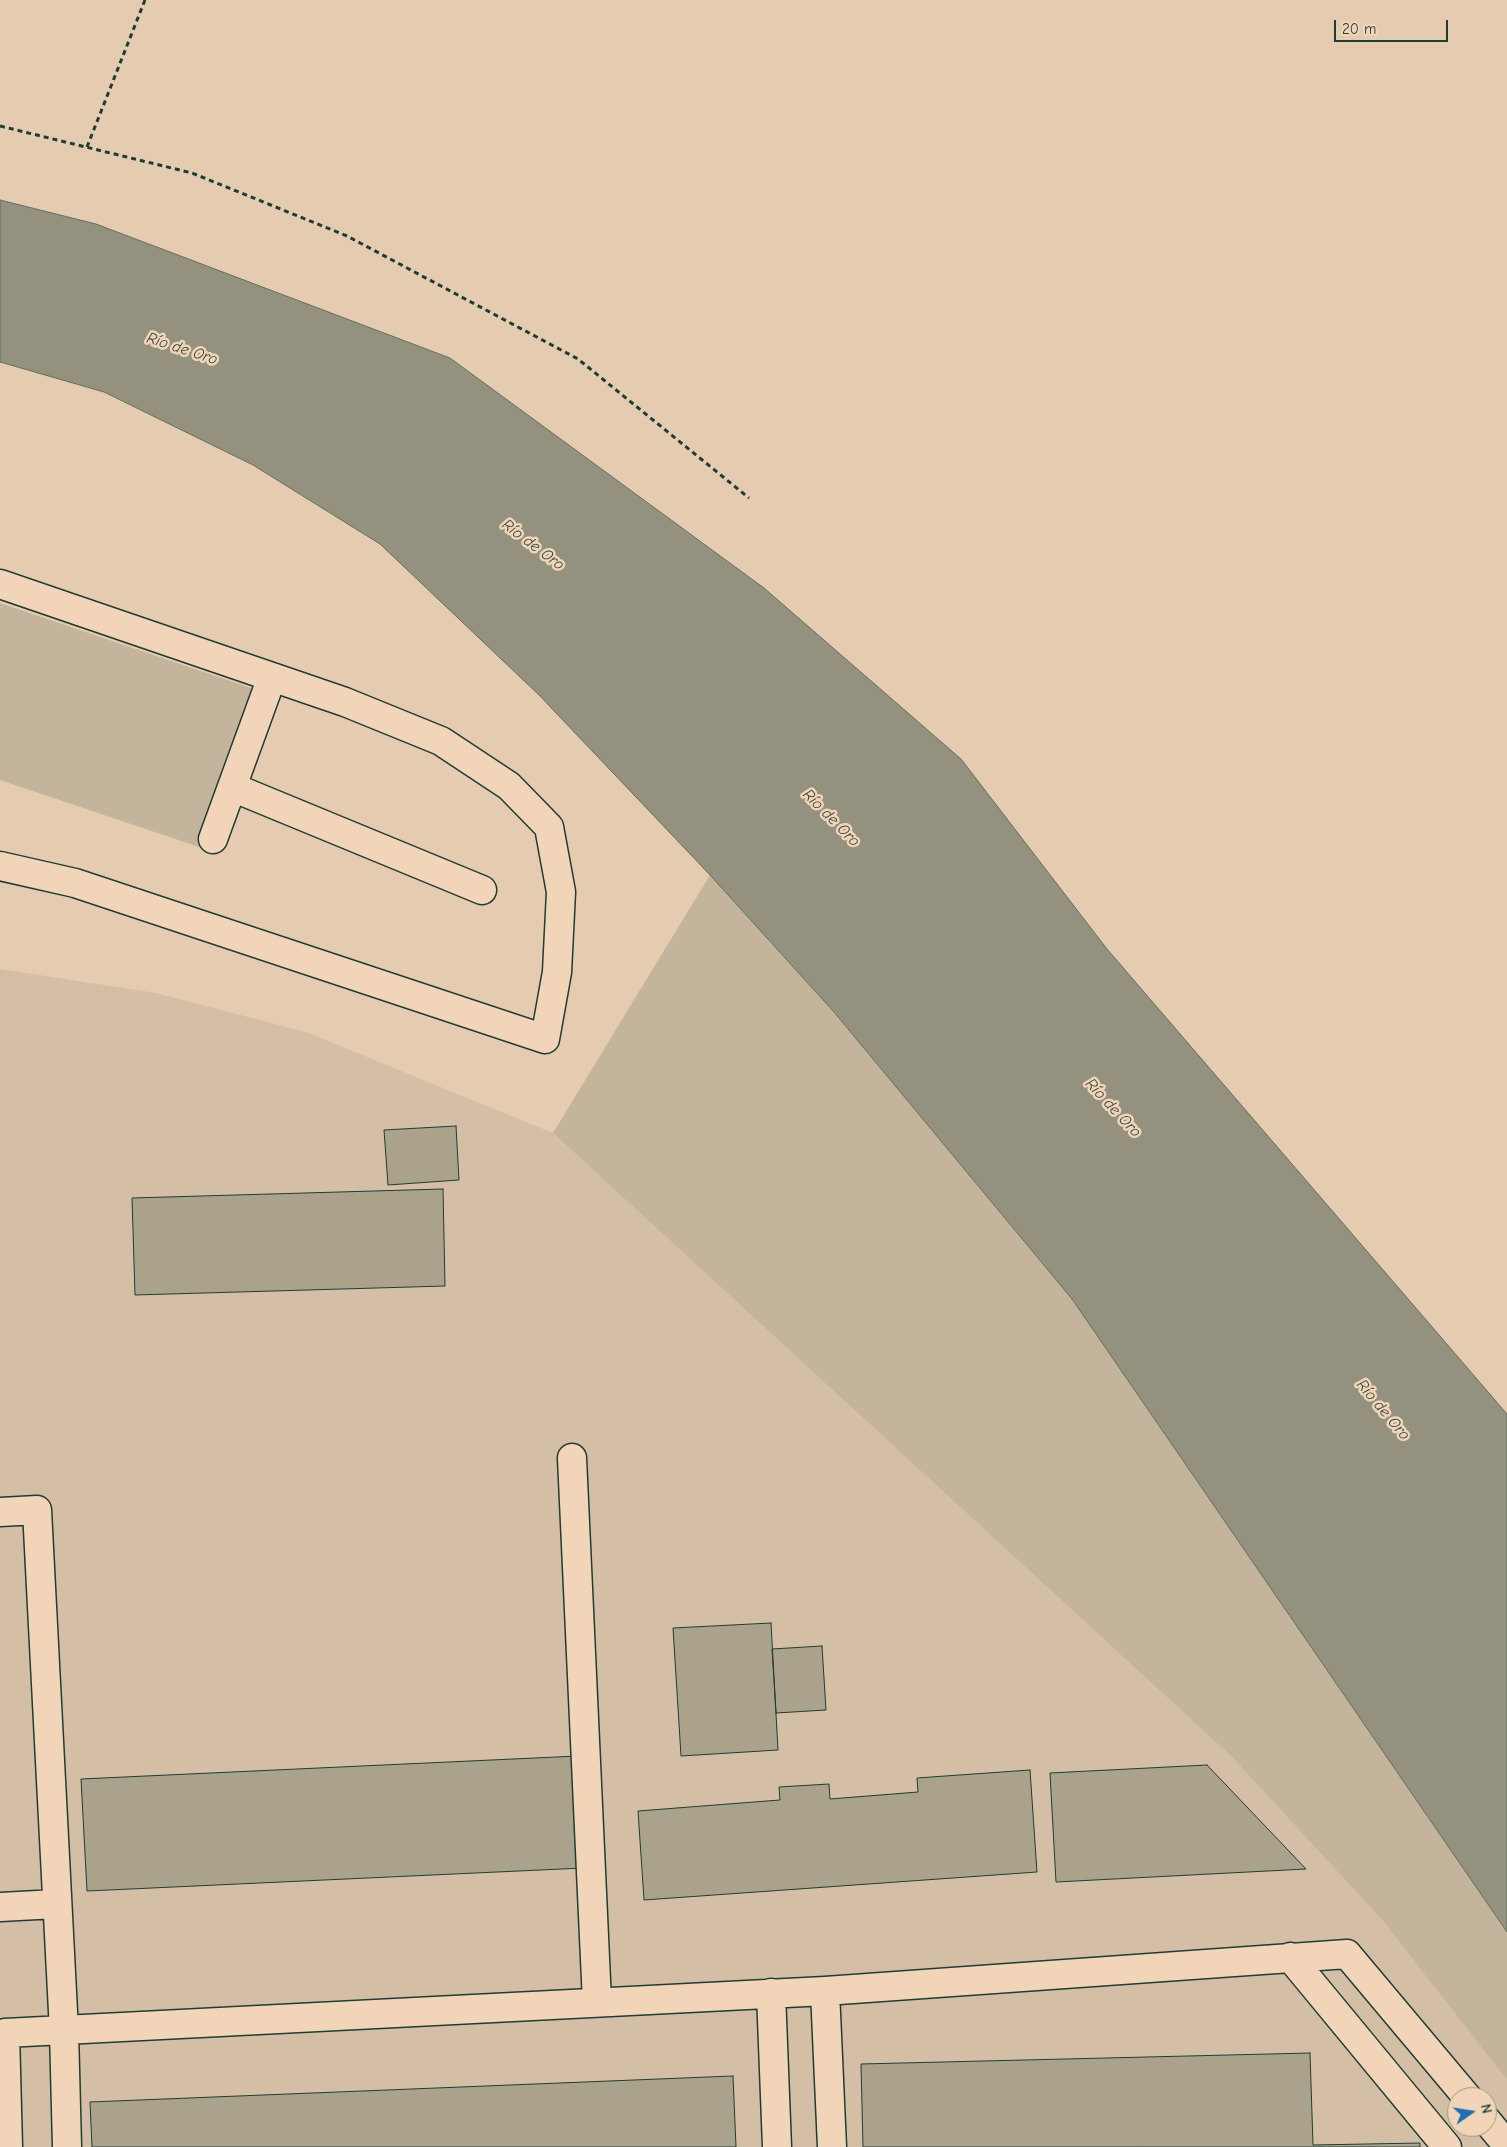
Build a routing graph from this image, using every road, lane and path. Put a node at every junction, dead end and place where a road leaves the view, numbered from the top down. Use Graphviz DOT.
graph roads {
  1 [pos="145,0"];
  2 [pos="0,126"];
  3 [pos="87,147"];
  4 [pos="749,498"];
  5 [pos="0,584"];
  6 [pos="272,677"];
  7 [pos="232,787"];
  8 [pos="213,839"];
  9 [pos="0,866"];
  10 [pos="482,890"];
  11 [pos="572,1458"];
  12 [pos="0,1512"];
  13 [pos="56,1904"];
  14 [pos="0,1907"];
  15 [pos="1290,1957"];
  16 [pos="825,1991"];
  17 [pos="771,1993"];
  18 [pos="597,2002"];
  19 [pos="64,2031"];
  20 [pos="1459,2087"];
  21 [pos="1497,2133"];
  22 [pos="1507,2145"];
  23 [pos="8,2147"];
  24 [pos="67,2147"];
  25 [pos="777,2147"];
  26 [pos="832,2147"];
  27 [pos="1446,2147"];
  1 -- 3 [label="path"];
  2 -- 3 [label="path"];
  3 -- 4 [label="path"];
  5 -- 6 [label="street"];
  6 -- 7 [label="street"];
  6 -- 9 [label="street"];
  7 -- 8 [label="street"];
  7 -- 10 [label="street"];
  11 -- 18 [label="street"];
  12 -- 13 [label="street"];
  13 -- 14 [label="street"];
  13 -- 19 [label="street"];
  15 -- 16 [label="street"];
  15 -- 20 [label="street"];
  15 -- 27 [label="street"];
  16 -- 17 [label="street"];
  16 -- 26 [label="street"];
  17 -- 18 [label="street"];
  17 -- 25 [label="street"];
  18 -- 19 [label="street"];
  19 -- 23 [label="street"];
  19 -- 24 [label="street"];
  21 -- 22 [label="street"];
}
